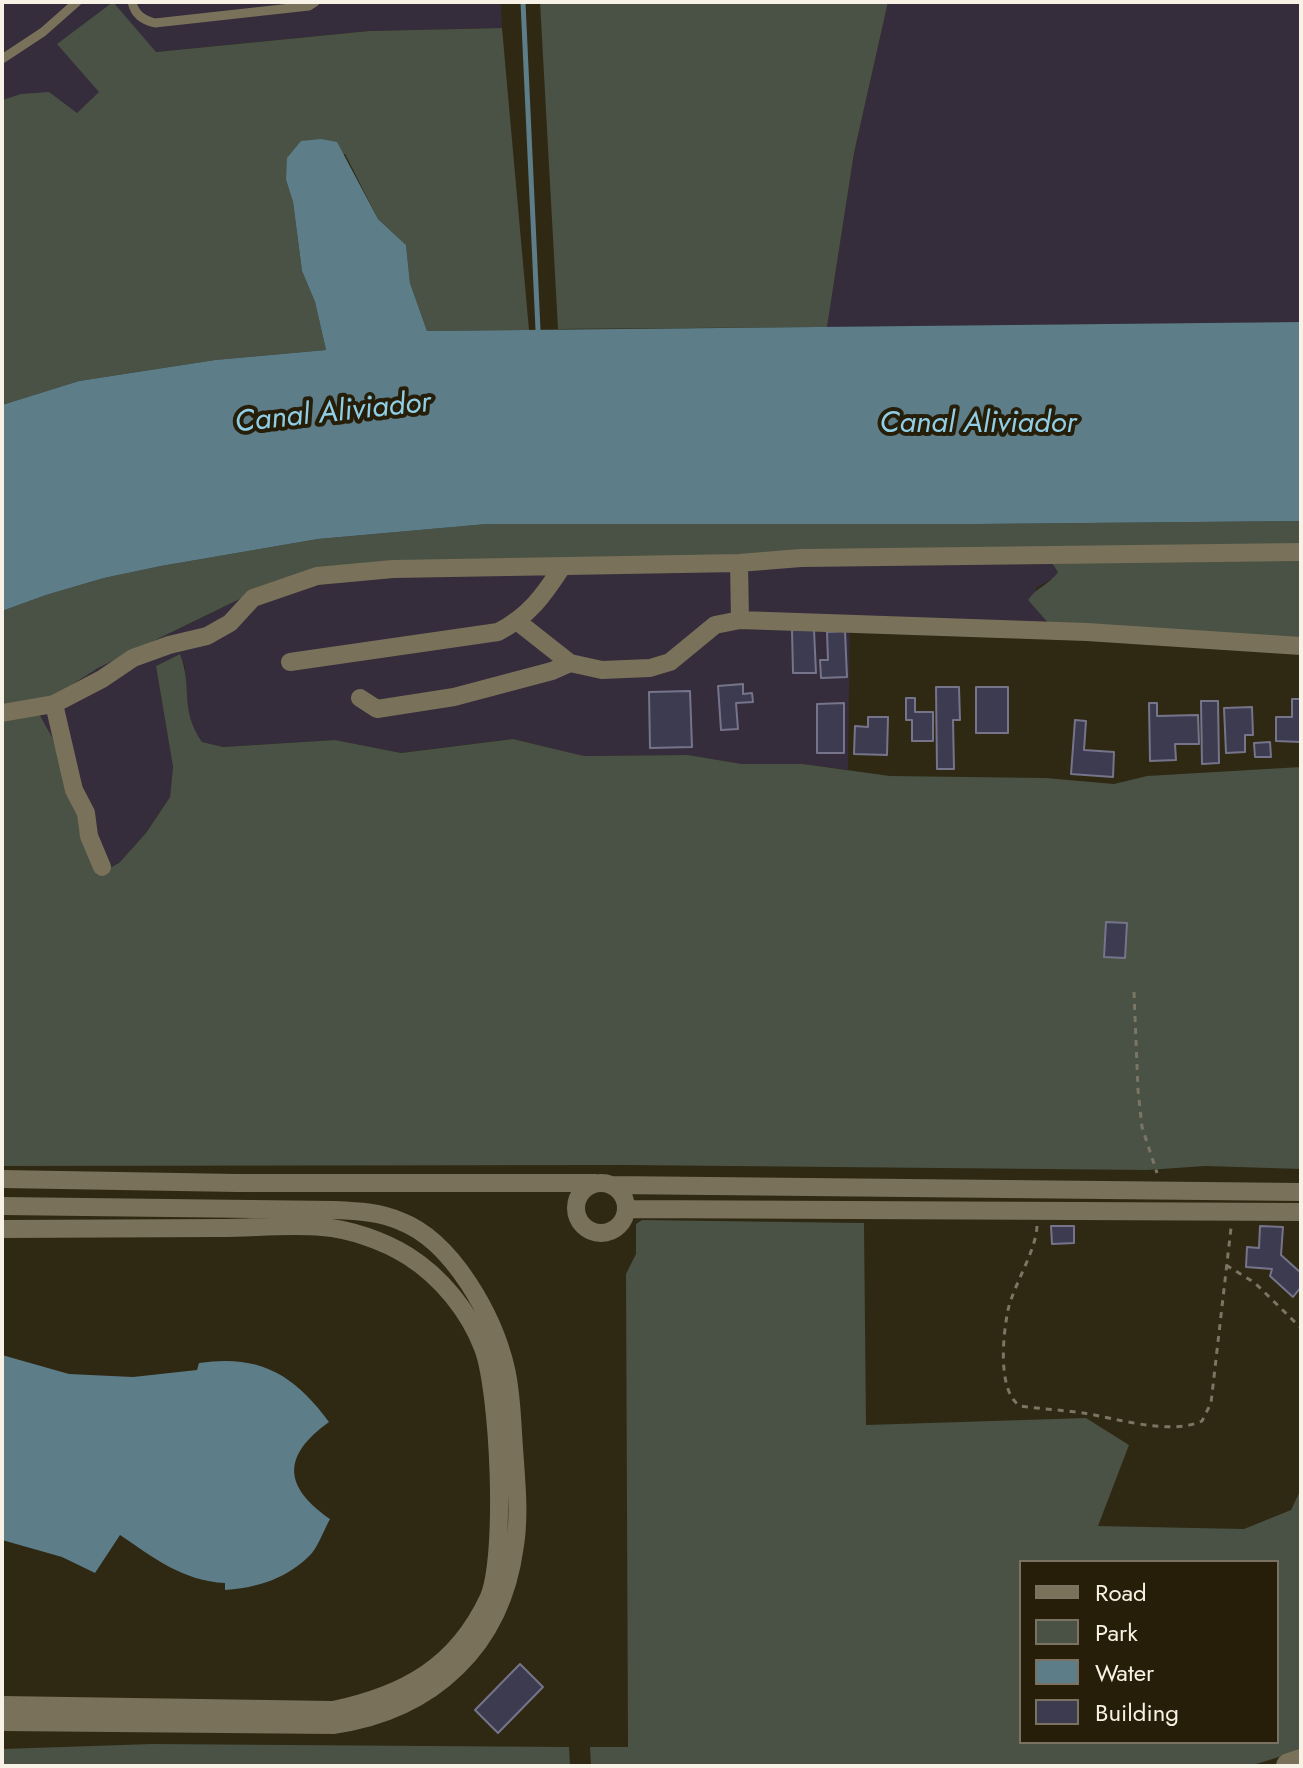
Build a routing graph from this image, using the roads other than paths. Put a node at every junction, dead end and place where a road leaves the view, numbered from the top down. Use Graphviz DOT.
graph roads {
  1 [pos="77,2"];
  2 [pos="132,2"];
  3 [pos="315,2"];
  4 [pos="278,6"];
  5 [pos="2,59"];
  6 [pos="1301,552"];
  7 [pos="739,563"];
  8 [pos="562,567"];
  9 [pos="740,620"];
  10 [pos="518,622"];
  11 [pos="1301,646"];
  12 [pos="290,662"];
  13 [pos="570,663"];
  14 [pos="360,698"];
  15 [pos="54,704"];
  16 [pos="2,713"];
  17 [pos="102,867"];
  18 [pos="2,1179"];
  19 [pos="603,1184"];
  20 [pos="1038,1189"];
  21 [pos="1301,1192"];
  22 [pos="2,1206"];
  23 [pos="626,1209"];
  24 [pos="1038,1211"];
  25 [pos="1301,1212"];
  26 [pos="404,1222"];
  27 [pos="2,1229"];
  28 [pos="387,1245"];
  29 [pos="449,1259"];
  30 [pos="431,1275"];
  31 [pos="2,1705"];
  32 [pos="2,1722"];
  33 [pos="1301,1762"];
  34 [pos="1289,1766"];
  1 -- 5 [label="lane"];
  2 -- 4 [label="lane"];
  3 -- 4 [label="lane"];
  6 -- 7 [label="street"];
  7 -- 8 [label="street"];
  7 -- 9 [label="street"];
  8 -- 10 [label="street"];
  8 -- 15 [label="street"];
  9 -- 11 [label="street"];
  9 -- 13 [label="street"];
  10 -- 12 [label="street"];
  10 -- 13 [label="street"];
  13 -- 14 [label="street"];
  15 -- 16 [label="street"];
  15 -- 17 [label="street"];
  18 -- 19 [label="street"];
  19 -- 20 [label="street"];
  19 -- 23 [label="street"];
  19 -- 23 [label="street"];
  20 -- 21 [label="street"];
  20 -- 24 [label="street"];
  22 -- 26 [label="street"];
  23 -- 24 [label="street"];
  24 -- 25 [label="street"];
  26 -- 28 [label="street"];
  26 -- 29 [label="street"];
  27 -- 28 [label="street"];
  28 -- 30 [label="street"];
  29 -- 30 [label="street"];
  29 -- 32 [label="street"];
  30 -- 31 [label="street"];
  33 -- 34 [label="main road"];
}
